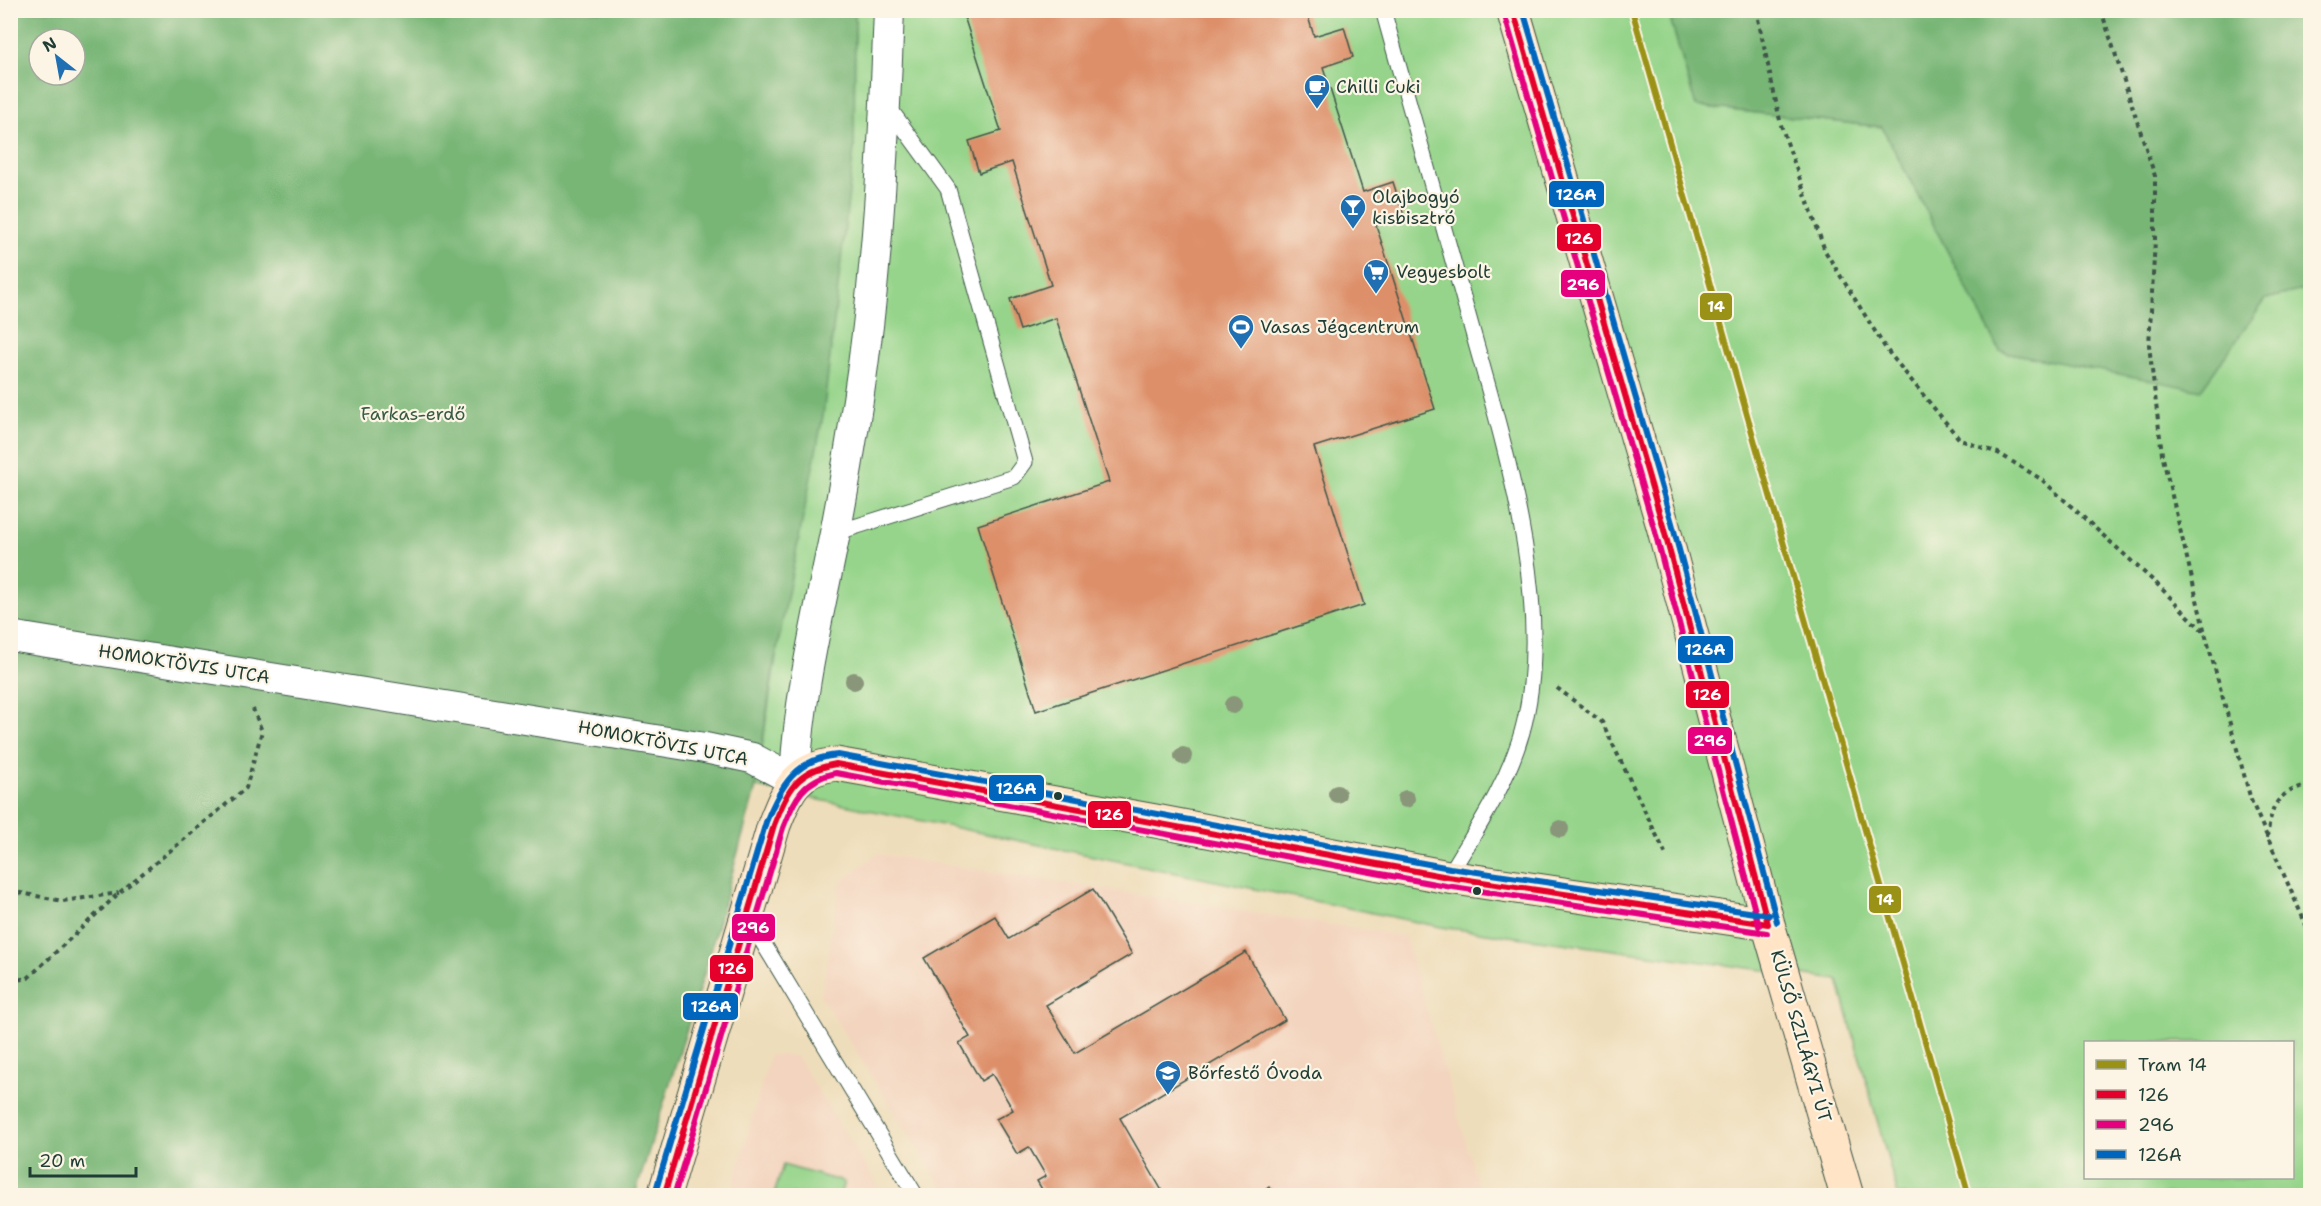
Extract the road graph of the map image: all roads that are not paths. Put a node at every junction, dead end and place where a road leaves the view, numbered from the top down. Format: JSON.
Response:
{"nodes":[{"id":1,"x":889,"y":10,"type":"edge"},
{"id":2,"x":1383,"y":10,"type":"edge"},
{"id":3,"x":1513,"y":10,"type":"edge"},
{"id":4,"x":886,"y":103,"type":"junction"},
{"id":5,"x":835,"y":533,"type":"junction"},
{"id":6,"x":10,"y":636,"type":"edge"},
{"id":7,"x":795,"y":781,"type":"junction"},
{"id":8,"x":1448,"y":877,"type":"junction"},
{"id":9,"x":747,"y":915,"type":"junction"},
{"id":10,"x":1768,"y":924,"type":"junction"},
{"id":11,"x":664,"y":1196,"type":"edge"},
{"id":12,"x":916,"y":1196,"type":"edge"},
{"id":13,"x":1847,"y":1196,"type":"edge"}],
"edges":[{"from":1,"to":4,"type":"street"},
{"from":2,"to":8,"type":"lane"},
{"from":3,"to":10,"type":"street","name":"KÜLSŐ SZILÁGYI ÚT"},
{"from":4,"to":5,"type":"street"},
{"from":4,"to":5,"type":"lane"},
{"from":5,"to":7,"type":"street"},
{"from":6,"to":7,"type":"street","name":"HOMOKTÖVIS UTCA"},
{"from":7,"to":8,"type":"street"},
{"from":7,"to":9,"type":"street"},
{"from":8,"to":10,"type":"street"},
{"from":9,"to":11,"type":"street"},
{"from":9,"to":12,"type":"lane"},
{"from":10,"to":13,"type":"street","name":"KÜLSŐ SZILÁGYI ÚT"}]}
